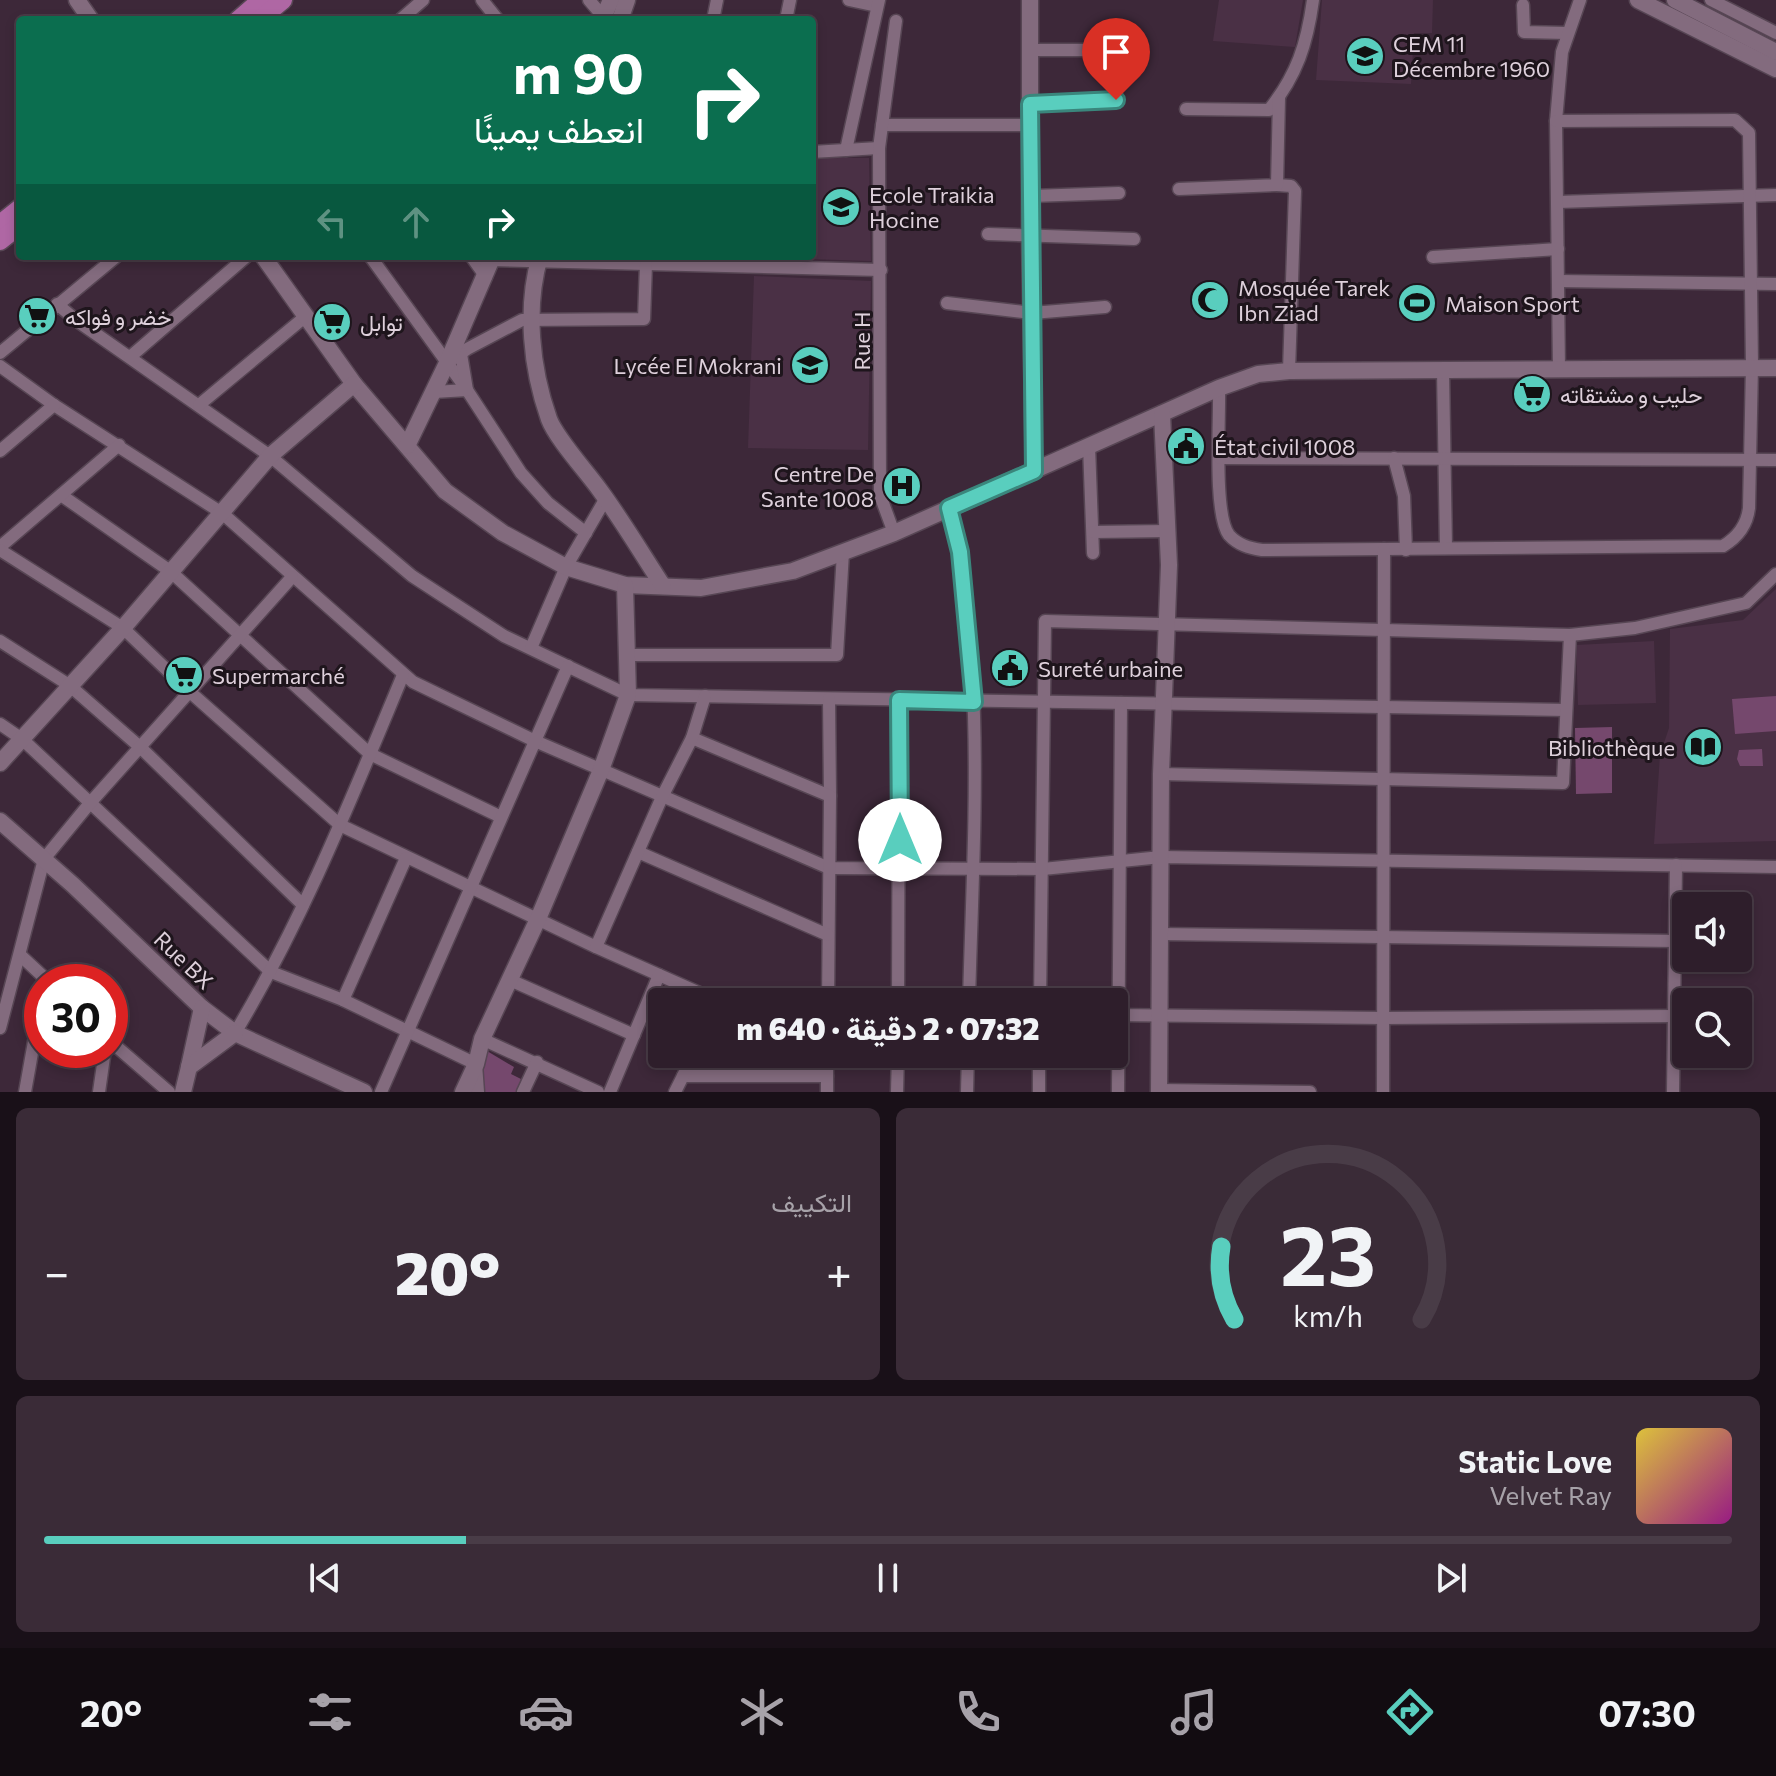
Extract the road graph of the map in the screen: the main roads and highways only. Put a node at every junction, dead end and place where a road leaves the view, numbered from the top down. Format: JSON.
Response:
{"nodes":[{"id":1,"x":261,"y":0,"type":"edge"},
{"id":2,"x":283,"y":0,"type":"edge"},
{"id":3,"x":243,"y":16,"type":"edge"},
{"id":4,"x":264,"y":16,"type":"edge"},
{"id":5,"x":16,"y":211,"type":"edge"},
{"id":6,"x":0,"y":224,"type":"edge"},
{"id":7,"x":16,"y":228,"type":"edge"},
{"id":8,"x":0,"y":241,"type":"edge"}],
"edges":[{"from":1,"to":3,"type":"main road"},
{"from":2,"to":4,"type":"main road"},
{"from":5,"to":6,"type":"main road"},
{"from":7,"to":8,"type":"main road"}]}
